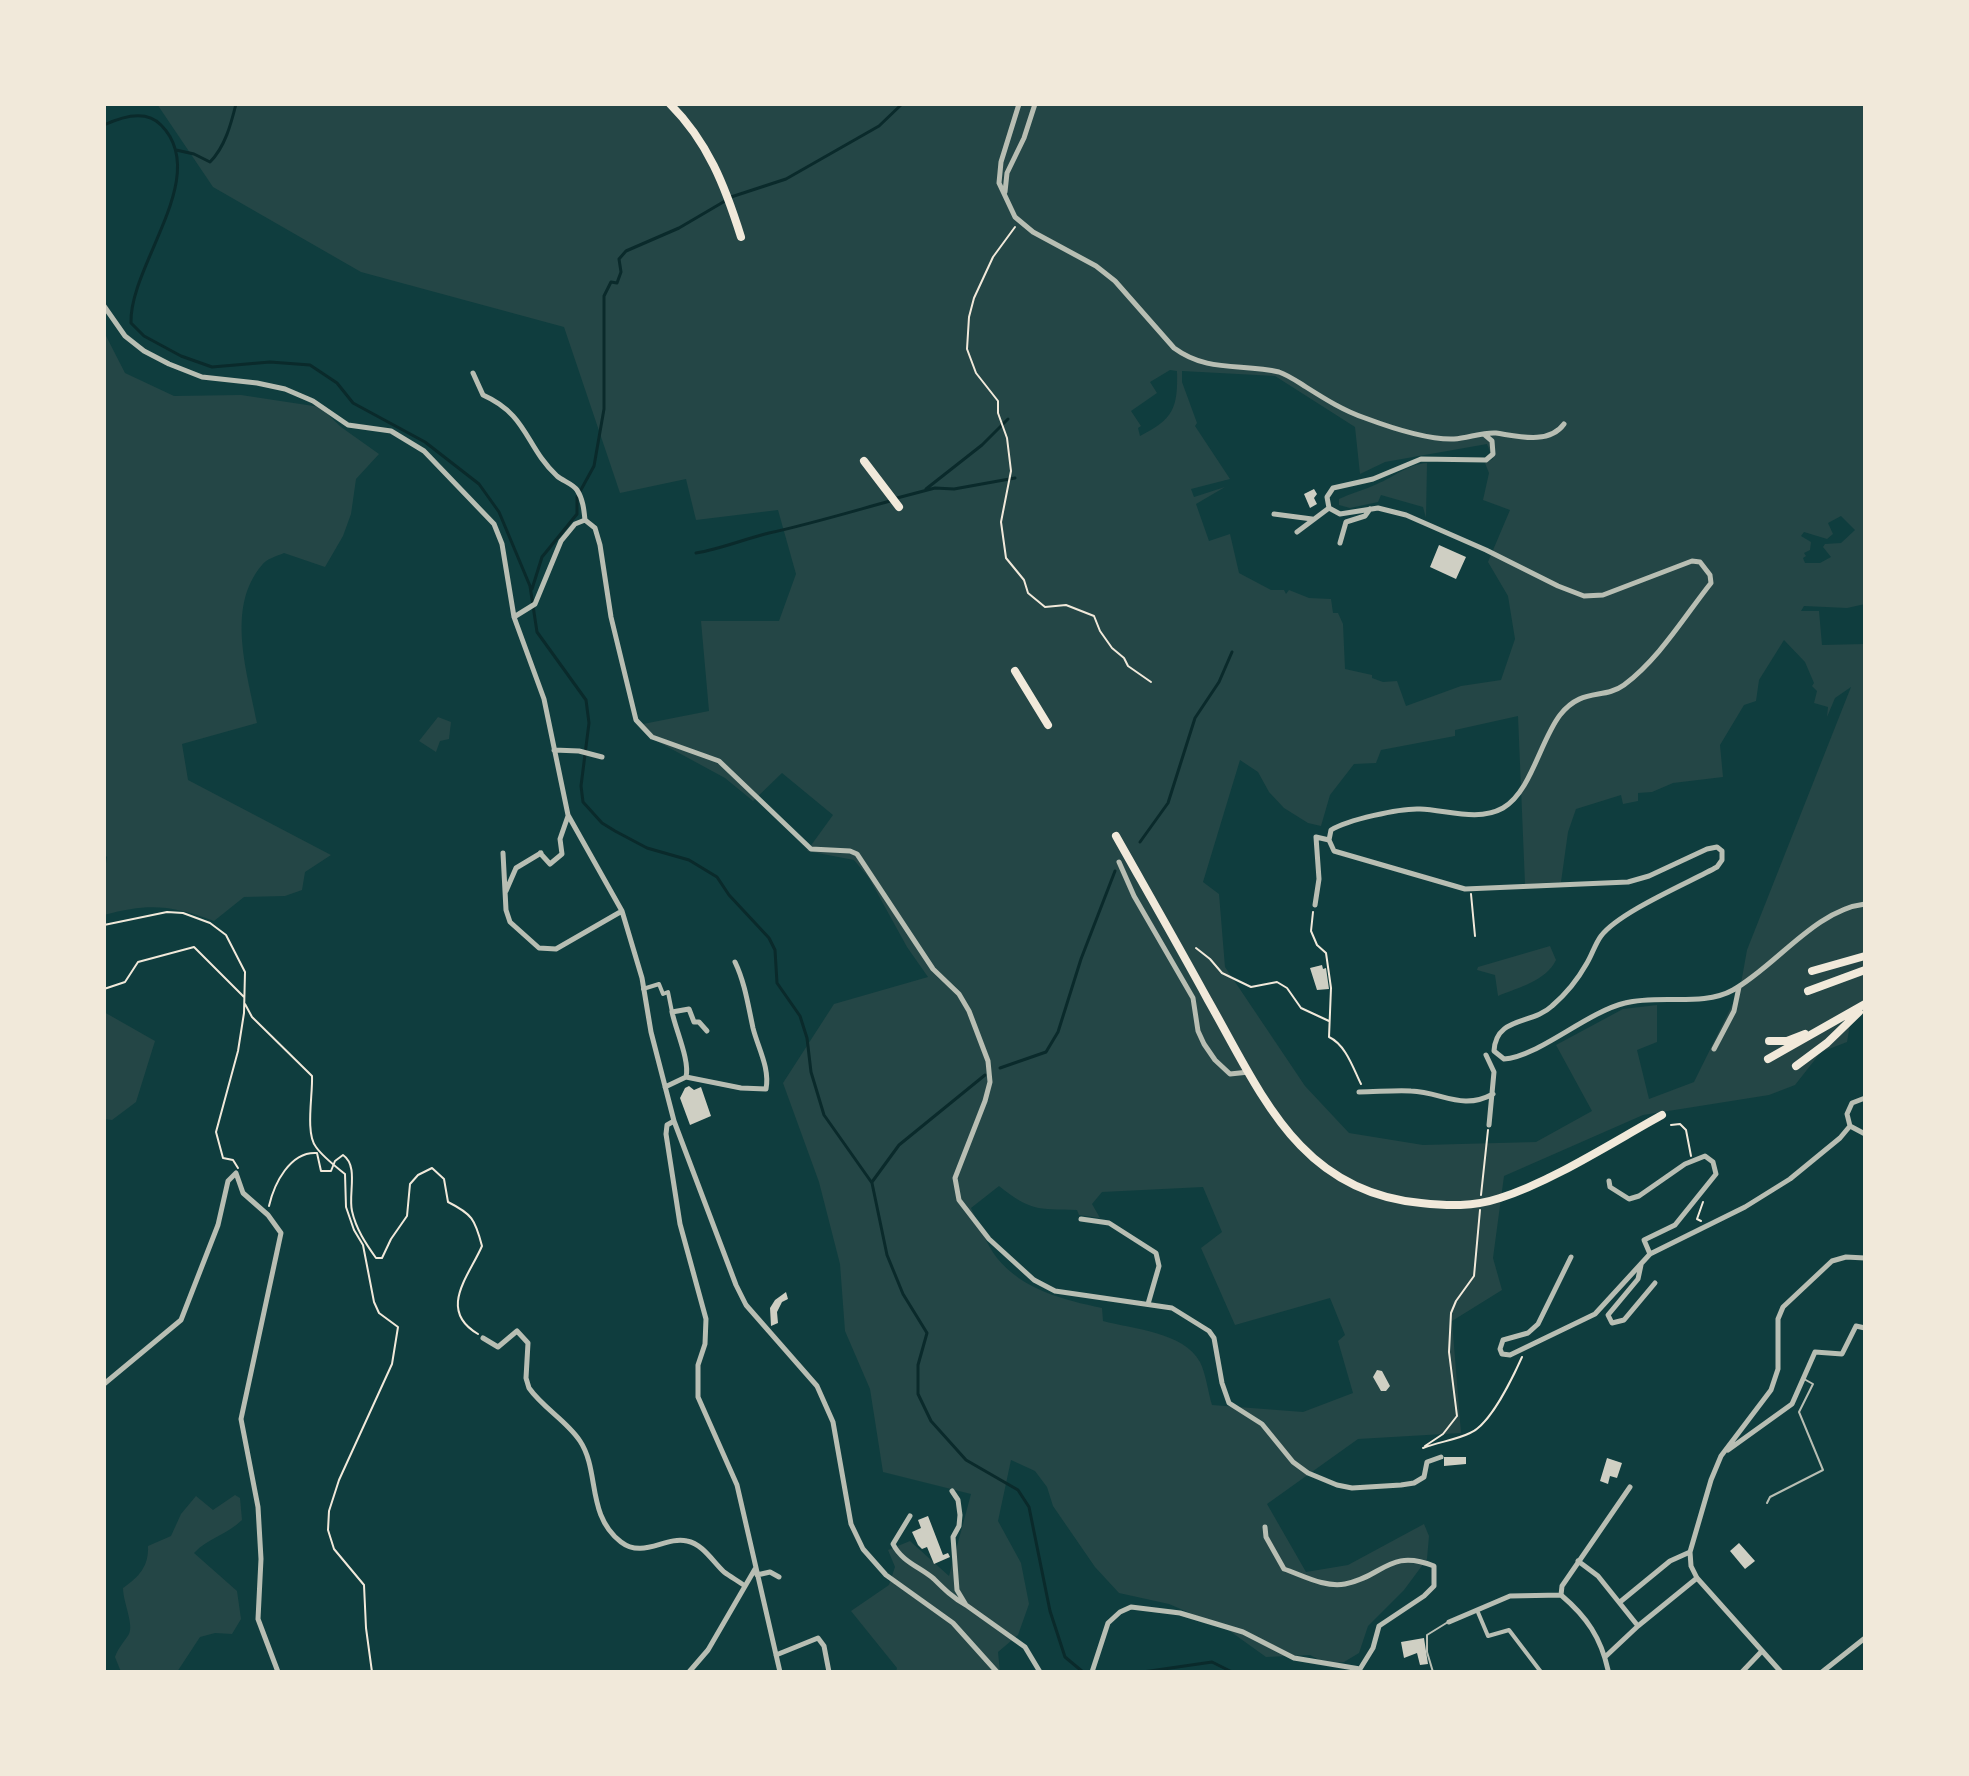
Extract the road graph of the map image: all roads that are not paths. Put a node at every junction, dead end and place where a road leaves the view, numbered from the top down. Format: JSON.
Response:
{"nodes":[{"id":1,"x":670,"y":104,"type":"edge"},
{"id":2,"x":1019,"y":104,"type":"edge"},
{"id":3,"x":1035,"y":104,"type":"edge"},
{"id":4,"x":1005,"y":193,"type":"junction"},
{"id":5,"x":741,"y":237,"type":"dead end"},
{"id":6,"x":104,"y":306,"type":"edge"},
{"id":7,"x":473,"y":373,"type":"dead end"},
{"id":8,"x":1564,"y":424,"type":"dead end"},
{"id":9,"x":1485,"y":435,"type":"junction"},
{"id":10,"x":864,"y":461,"type":"dead end"},
{"id":11,"x":899,"y":507,"type":"dead end"},
{"id":12,"x":1329,"y":508,"type":"junction"},
{"id":13,"x":1371,"y":508,"type":"junction"},
{"id":14,"x":1274,"y":514,"type":"dead end"},
{"id":15,"x":585,"y":520,"type":"junction"},
{"id":16,"x":1313,"y":520,"type":"junction"},
{"id":17,"x":1297,"y":532,"type":"dead end"},
{"id":18,"x":1340,"y":543,"type":"dead end"},
{"id":19,"x":514,"y":617,"type":"junction"},
{"id":20,"x":1015,"y":671,"type":"dead end"},
{"id":21,"x":1048,"y":725,"type":"dead end"},
{"id":22,"x":554,"y":750,"type":"junction"},
{"id":23,"x":602,"y":757,"type":"dead end"},
{"id":24,"x":568,"y":815,"type":"junction"},
{"id":25,"x":1116,"y":836,"type":"dead end"},
{"id":26,"x":1329,"y":840,"type":"junction"},
{"id":27,"x":503,"y":853,"type":"dead end"},
{"id":28,"x":1119,"y":862,"type":"dead end"},
{"id":29,"x":504,"y":896,"type":"junction"},
{"id":30,"x":1865,"y":904,"type":"edge"},
{"id":31,"x":1315,"y":905,"type":"road end"},
{"id":32,"x":622,"y":911,"type":"junction"},
{"id":33,"x":1865,"y":956,"type":"edge"},
{"id":34,"x":735,"y":962,"type":"dead end"},
{"id":35,"x":1865,"y":970,"type":"edge"},
{"id":36,"x":1812,"y":971,"type":"dead end"},
{"id":37,"x":1739,"y":986,"type":"junction"},
{"id":38,"x":643,"y":989,"type":"junction"},
{"id":39,"x":1808,"y":991,"type":"dead end"},
{"id":40,"x":1865,"y":1005,"type":"edge"},
{"id":41,"x":672,"y":1012,"type":"junction"},
{"id":42,"x":1839,"y":1020,"type":"junction"},
{"id":43,"x":707,"y":1031,"type":"dead end"},
{"id":44,"x":1769,"y":1041,"type":"dead end"},
{"id":45,"x":1714,"y":1049,"type":"dead end"},
{"id":46,"x":1486,"y":1055,"type":"dead end"},
{"id":47,"x":1498,"y":1055,"type":"junction"},
{"id":48,"x":1768,"y":1059,"type":"dead end"},
{"id":49,"x":1490,"y":1062,"type":"junction"},
{"id":50,"x":1796,"y":1066,"type":"dead end"},
{"id":51,"x":1249,"y":1072,"type":"junction"},
{"id":52,"x":686,"y":1077,"type":"junction"},
{"id":53,"x":665,"y":1087,"type":"junction"},
{"id":54,"x":1362,"y":1092,"type":"road end"},
{"id":55,"x":1493,"y":1094,"type":"junction"},
{"id":56,"x":1865,"y":1098,"type":"edge"},
{"id":57,"x":1662,"y":1115,"type":"dead end"},
{"id":58,"x":674,"y":1121,"type":"junction"},
{"id":59,"x":1489,"y":1125,"type":"road end"},
{"id":60,"x":1850,"y":1126,"type":"junction"},
{"id":61,"x":1865,"y":1134,"type":"edge"},
{"id":62,"x":1609,"y":1181,"type":"dead end"},
{"id":63,"x":1081,"y":1219,"type":"dead end"},
{"id":64,"x":1650,"y":1254,"type":"junction"},
{"id":65,"x":1571,"y":1257,"type":"dead end"},
{"id":66,"x":1865,"y":1258,"type":"edge"},
{"id":67,"x":1641,"y":1264,"type":"junction"},
{"id":68,"x":1655,"y":1283,"type":"dead end"},
{"id":69,"x":1148,"y":1304,"type":"junction"},
{"id":70,"x":1865,"y":1328,"type":"edge"},
{"id":71,"x":483,"y":1338,"type":"road end"},
{"id":72,"x":1803,"y":1379,"type":"junction"},
{"id":73,"x":104,"y":1384,"type":"edge"},
{"id":74,"x":1721,"y":1456,"type":"junction"},
{"id":75,"x":1441,"y":1457,"type":"dead end"},
{"id":76,"x":1630,"y":1487,"type":"dead end"},
{"id":77,"x":952,"y":1491,"type":"dead end"},
{"id":78,"x":1767,"y":1503,"type":"dead end"},
{"id":79,"x":910,"y":1516,"type":"dead end"},
{"id":80,"x":1265,"y":1527,"type":"dead end"},
{"id":81,"x":1690,"y":1552,"type":"junction"},
{"id":82,"x":1578,"y":1561,"type":"junction"},
{"id":83,"x":757,"y":1571,"type":"junction"},
{"id":84,"x":779,"y":1577,"type":"dead end"},
{"id":85,"x":1697,"y":1578,"type":"junction"},
{"id":86,"x":745,"y":1586,"type":"junction"},
{"id":87,"x":1561,"y":1595,"type":"junction"},
{"id":88,"x":1620,"y":1602,"type":"junction"},
{"id":89,"x":966,"y":1605,"type":"junction"},
{"id":90,"x":1477,"y":1610,"type":"junction"},
{"id":91,"x":1449,"y":1622,"type":"joint"},
{"id":92,"x":1638,"y":1626,"type":"junction"},
{"id":93,"x":1865,"y":1638,"type":"edge"},
{"id":94,"x":1761,"y":1652,"type":"junction"},
{"id":95,"x":776,"y":1655,"type":"junction"},
{"id":96,"x":1605,"y":1657,"type":"junction"},
{"id":97,"x":1361,"y":1671,"type":"edge"},
{"id":98,"x":1608,"y":1671,"type":"edge"},
{"id":99,"x":278,"y":1672,"type":"edge"},
{"id":100,"x":689,"y":1672,"type":"edge"},
{"id":101,"x":780,"y":1672,"type":"edge"},
{"id":102,"x":829,"y":1672,"type":"edge"},
{"id":103,"x":997,"y":1672,"type":"edge"},
{"id":104,"x":1040,"y":1672,"type":"edge"},
{"id":105,"x":1092,"y":1672,"type":"edge"},
{"id":106,"x":1433,"y":1672,"type":"edge"},
{"id":107,"x":1541,"y":1672,"type":"edge"},
{"id":108,"x":1742,"y":1672,"type":"edge"},
{"id":109,"x":1781,"y":1672,"type":"edge"},
{"id":110,"x":1822,"y":1672,"type":"edge"}],
"edges":[{"from":1,"to":5,"type":"highway"},
{"from":2,"to":4,"type":"street"},
{"from":3,"to":4,"type":"street"},
{"from":4,"to":9,"type":"street"},
{"from":6,"to":19,"type":"street"},
{"from":7,"to":15,"type":"street"},
{"from":8,"to":9,"type":"street"},
{"from":9,"to":12,"type":"street"},
{"from":10,"to":11,"type":"highway"},
{"from":12,"to":13,"type":"street"},
{"from":12,"to":16,"type":"street"},
{"from":13,"to":18,"type":"street"},
{"from":13,"to":26,"type":"street"},
{"from":14,"to":16,"type":"street"},
{"from":15,"to":19,"type":"street"},
{"from":15,"to":69,"type":"street"},
{"from":16,"to":17,"type":"street"},
{"from":19,"to":22,"type":"street"},
{"from":20,"to":21,"type":"highway"},
{"from":22,"to":23,"type":"street"},
{"from":22,"to":24,"type":"street"},
{"from":24,"to":29,"type":"street"},
{"from":24,"to":32,"type":"street"},
{"from":25,"to":51,"type":"highway"},
{"from":26,"to":31,"type":"street"},
{"from":26,"to":47,"type":"street"},
{"from":27,"to":29,"type":"street"},
{"from":28,"to":51,"type":"street"},
{"from":29,"to":32,"type":"street"},
{"from":30,"to":37,"type":"street"},
{"from":32,"to":38,"type":"street"},
{"from":33,"to":36,"type":"highway"},
{"from":34,"to":52,"type":"street"},
{"from":35,"to":39,"type":"highway"},
{"from":37,"to":45,"type":"street"},
{"from":37,"to":47,"type":"street"},
{"from":38,"to":41,"type":"street"},
{"from":38,"to":53,"type":"street"},
{"from":40,"to":42,"type":"highway"},
{"from":40,"to":50,"type":"highway"},
{"from":41,"to":43,"type":"street"},
{"from":41,"to":52,"type":"street"},
{"from":42,"to":44,"type":"highway"},
{"from":42,"to":48,"type":"highway"},
{"from":46,"to":49,"type":"street"},
{"from":47,"to":49,"type":"street"},
{"from":49,"to":55,"type":"street"},
{"from":51,"to":57,"type":"highway"},
{"from":52,"to":53,"type":"street"},
{"from":53,"to":58,"type":"street"},
{"from":54,"to":55,"type":"street"},
{"from":55,"to":59,"type":"street"},
{"from":56,"to":60,"type":"street"},
{"from":58,"to":83,"type":"street"},
{"from":58,"to":103,"type":"street"},
{"from":60,"to":61,"type":"street"},
{"from":60,"to":64,"type":"street"},
{"from":62,"to":64,"type":"street"},
{"from":63,"to":69,"type":"street"},
{"from":64,"to":67,"type":"street"},
{"from":65,"to":67,"type":"street"},
{"from":66,"to":74,"type":"street"},
{"from":67,"to":68,"type":"street"},
{"from":69,"to":75,"type":"street"},
{"from":70,"to":72,"type":"street"},
{"from":71,"to":86,"type":"street"},
{"from":72,"to":74,"type":"street"},
{"from":72,"to":78,"type":"lane"},
{"from":73,"to":99,"type":"street"},
{"from":74,"to":81,"type":"street"},
{"from":76,"to":82,"type":"street"},
{"from":77,"to":89,"type":"street"},
{"from":79,"to":89,"type":"street"},
{"from":80,"to":97,"type":"street"},
{"from":81,"to":85,"type":"street"},
{"from":81,"to":88,"type":"street"},
{"from":82,"to":87,"type":"street"},
{"from":82,"to":88,"type":"street"},
{"from":83,"to":84,"type":"street"},
{"from":83,"to":86,"type":"street"},
{"from":83,"to":95,"type":"street"},
{"from":85,"to":92,"type":"street"},
{"from":85,"to":94,"type":"street"},
{"from":86,"to":100,"type":"street"},
{"from":87,"to":90,"type":"street"},
{"from":87,"to":96,"type":"street"},
{"from":88,"to":92,"type":"street"},
{"from":89,"to":104,"type":"street"},
{"from":90,"to":91,"type":"street"},
{"from":90,"to":107,"type":"street"},
{"from":91,"to":106,"type":"lane"},
{"from":92,"to":96,"type":"street"},
{"from":93,"to":110,"type":"street"},
{"from":94,"to":108,"type":"street"},
{"from":94,"to":109,"type":"street"},
{"from":95,"to":101,"type":"street"},
{"from":95,"to":102,"type":"street"},
{"from":96,"to":98,"type":"street"},
{"from":97,"to":105,"type":"street"}]}
